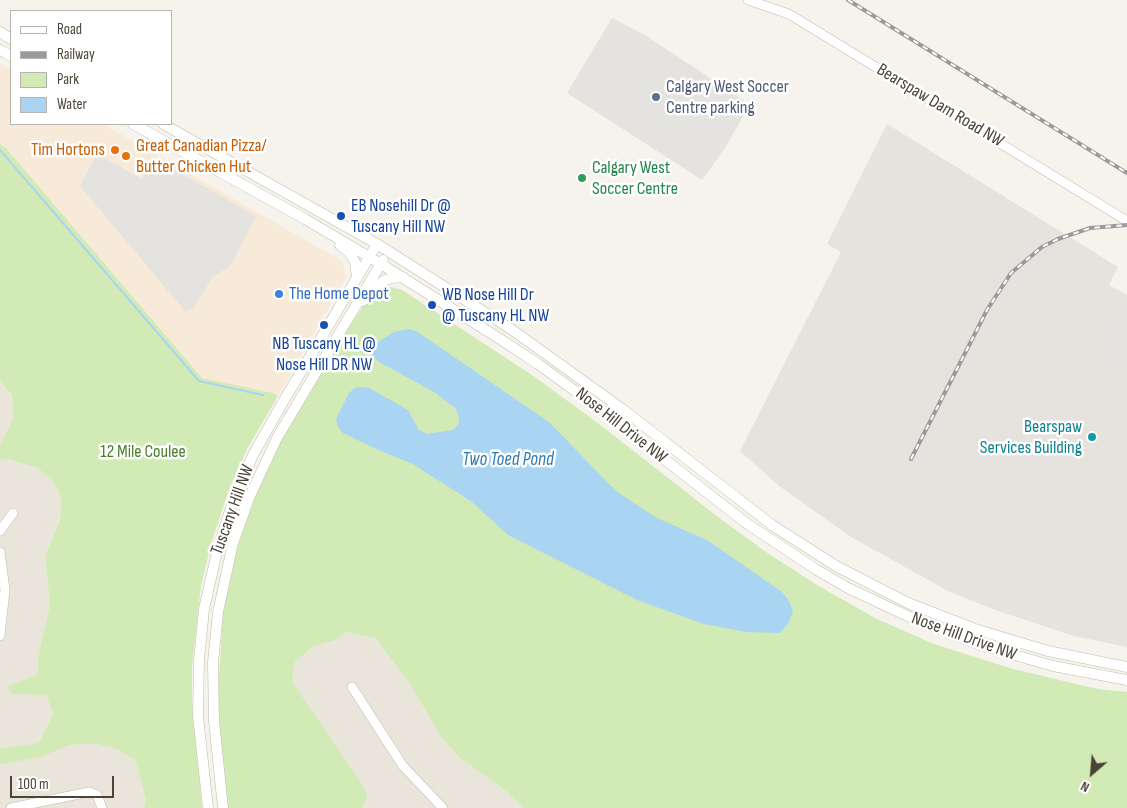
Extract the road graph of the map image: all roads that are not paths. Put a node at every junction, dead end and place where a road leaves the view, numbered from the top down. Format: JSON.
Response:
{"nodes":[{"id":1,"x":748,"y":0,"type":"edge"},
{"id":2,"x":135,"y":125,"type":"edge"},
{"id":3,"x":165,"y":125,"type":"edge"},
{"id":4,"x":304,"y":219,"type":"junction"},
{"id":5,"x":1127,"y":221,"type":"edge"},
{"id":6,"x":377,"y":244,"type":"junction"},
{"id":7,"x":388,"y":251,"type":"junction"},
{"id":8,"x":369,"y":257,"type":"junction"},
{"id":9,"x":381,"y":264,"type":"junction"},
{"id":10,"x":357,"y":277,"type":"junction"},
{"id":11,"x":403,"y":277,"type":"junction"},
{"id":12,"x":350,"y":316,"type":"junction"},
{"id":13,"x":13,"y":513,"type":"dead end"},
{"id":14,"x":0,"y":531,"type":"edge"},
{"id":15,"x":0,"y":552,"type":"edge"},
{"id":16,"x":0,"y":636,"type":"edge"},
{"id":17,"x":1127,"y":667,"type":"edge"},
{"id":18,"x":1127,"y":680,"type":"edge"},
{"id":19,"x":352,"y":687,"type":"dead end"},
{"id":20,"x":11,"y":808,"type":"edge"},
{"id":21,"x":102,"y":808,"type":"edge"},
{"id":22,"x":208,"y":808,"type":"edge"},
{"id":23,"x":223,"y":808,"type":"edge"},
{"id":24,"x":443,"y":808,"type":"edge"}],
"edges":[{"from":1,"to":5,"type":"street","name":"Bearspaw Dam Road NW"},
{"from":2,"to":4,"type":"street","name":"Nose Hill Drive NW"},
{"from":3,"to":6,"type":"street","name":"Nose Hill Drive NW"},
{"from":4,"to":8,"type":"street","name":"Nose Hill Drive NW"},
{"from":4,"to":10,"type":"street"},
{"from":6,"to":7,"type":"street","name":"Nose Hill Drive NW"},
{"from":6,"to":8,"type":"street","name":"Tuscany Hill NW"},
{"from":7,"to":9,"type":"street","name":"Tuscany Hill NW"},
{"from":7,"to":17,"type":"street","name":"Nose Hill Drive NW"},
{"from":8,"to":9,"type":"street","name":"Nose Hill Drive NW"},
{"from":8,"to":10,"type":"street","name":"Tuscany Hill NW"},
{"from":9,"to":11,"type":"street","name":"Nose Hill Drive NW"},
{"from":9,"to":12,"type":"street","name":"Tuscany Hill NW"},
{"from":10,"to":22,"type":"street","name":"Tuscany Hill NW"},
{"from":11,"to":12,"type":"street"},
{"from":11,"to":18,"type":"street","name":"Nose Hill Drive NW"},
{"from":12,"to":23,"type":"street","name":"Tuscany Hill NW"},
{"from":13,"to":14,"type":"street"},
{"from":15,"to":16,"type":"street"},
{"from":19,"to":24,"type":"street"},
{"from":20,"to":21,"type":"street"}]}
